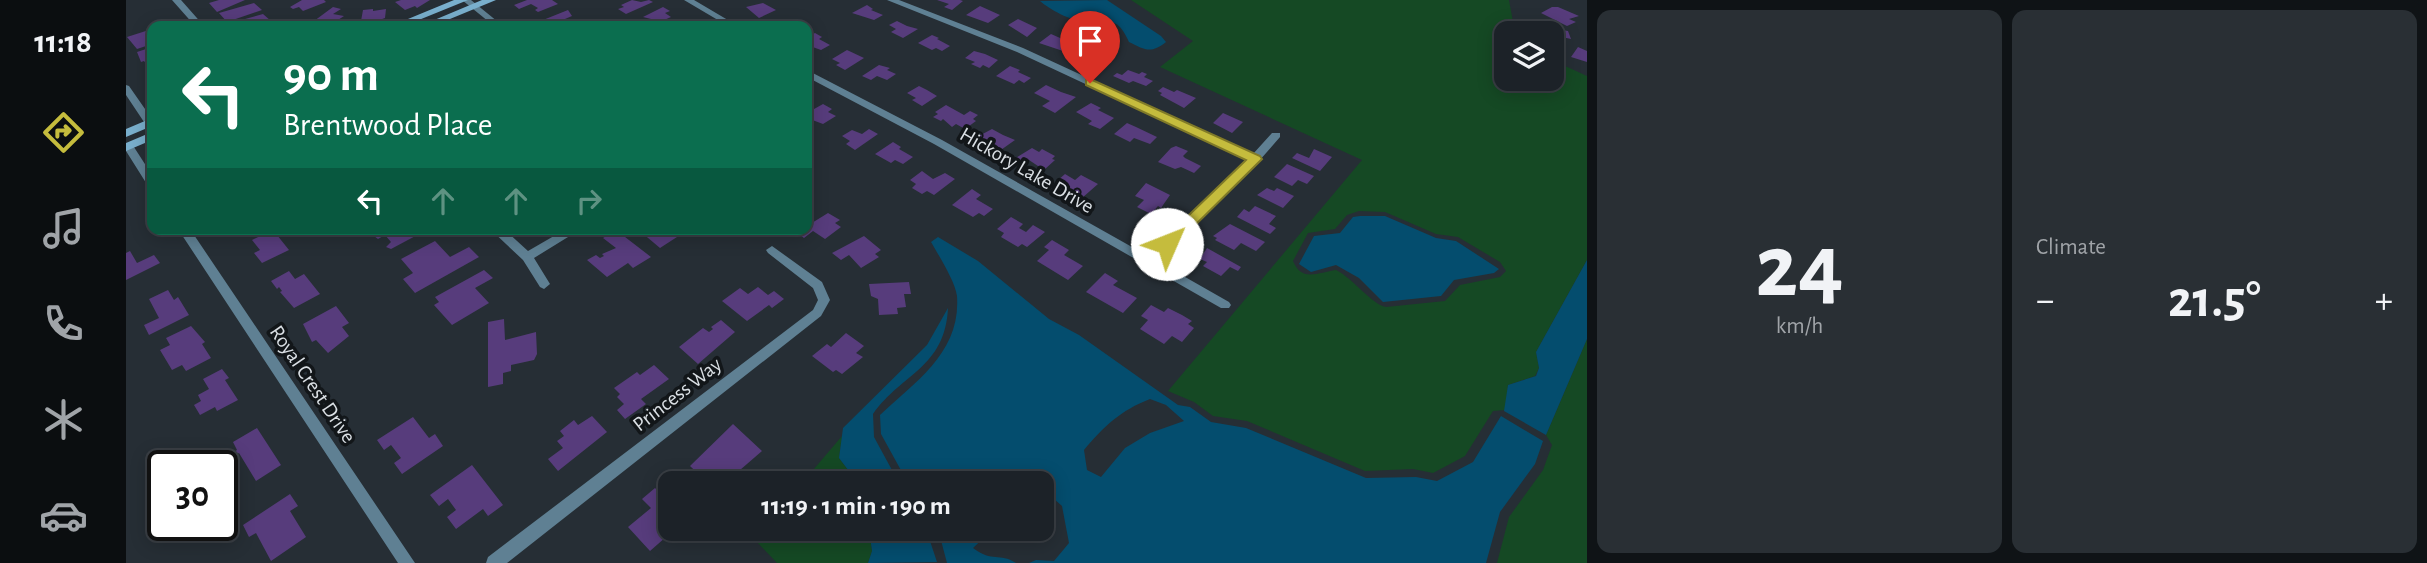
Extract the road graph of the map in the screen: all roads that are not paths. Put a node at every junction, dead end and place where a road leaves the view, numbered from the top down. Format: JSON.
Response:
{"nodes":[{"id":1,"x":176,"y":0,"type":"edge"},
{"id":2,"x":491,"y":0,"type":"edge"},
{"id":3,"x":688,"y":0,"type":"edge"},
{"id":4,"x":891,"y":0,"type":"edge"},
{"id":5,"x":467,"y":2,"type":"edge"},
{"id":6,"x":195,"y":21,"type":"edge"},
{"id":7,"x":411,"y":21,"type":"edge"},
{"id":8,"x":434,"y":21,"type":"edge"},
{"id":9,"x":492,"y":21,"type":"edge"},
{"id":10,"x":725,"y":21,"type":"edge"},
{"id":11,"x":812,"y":76,"type":"edge"},
{"id":12,"x":126,"y":88,"type":"edge"},
{"id":13,"x":147,"y":121,"type":"edge"},
{"id":14,"x":147,"y":128,"type":"edge"},
{"id":15,"x":147,"y":130,"type":"edge"},
{"id":16,"x":126,"y":133,"type":"edge"},
{"id":17,"x":1276,"y":135,"type":"dead end"},
{"id":18,"x":127,"y":146,"type":"edge"},
{"id":19,"x":1255,"y":159,"type":"junction"},
{"id":20,"x":147,"y":176,"type":"edge"},
{"id":21,"x":188,"y":235,"type":"edge"},
{"id":22,"x":503,"y":235,"type":"edge"},
{"id":23,"x":565,"y":235,"type":"edge"},
{"id":24,"x":772,"y":250,"type":"dead end"},
{"id":25,"x":527,"y":257,"type":"junction"},
{"id":26,"x":1149,"y":262,"type":"junction"},
{"id":27,"x":544,"y":284,"type":"dead end"},
{"id":28,"x":1225,"y":305,"type":"dead end"},
{"id":29,"x":407,"y":563,"type":"edge"},
{"id":30,"x":494,"y":563,"type":"edge"}],
"edges":[{"from":1,"to":6,"type":"street"},
{"from":2,"to":5,"type":"main road"},
{"from":3,"to":10,"type":"street"},
{"from":4,"to":19,"type":"street"},
{"from":5,"to":7,"type":"main road"},
{"from":5,"to":8,"type":"main road"},
{"from":5,"to":9,"type":"street"},
{"from":11,"to":26,"type":"street","name":"Hickory Lake Drive"},
{"from":12,"to":13,"type":"street"},
{"from":14,"to":16,"type":"main road"},
{"from":15,"to":18,"type":"main road"},
{"from":17,"to":19,"type":"street"},
{"from":18,"to":20,"type":"street"},
{"from":19,"to":26,"type":"street"},
{"from":21,"to":29,"type":"street","name":"Royal Crest Drive"},
{"from":22,"to":25,"type":"street"},
{"from":23,"to":25,"type":"street"},
{"from":24,"to":30,"type":"street","name":"Princess Way"},
{"from":25,"to":27,"type":"street"},
{"from":26,"to":28,"type":"street","name":"Hickory Lake Drive"}]}
